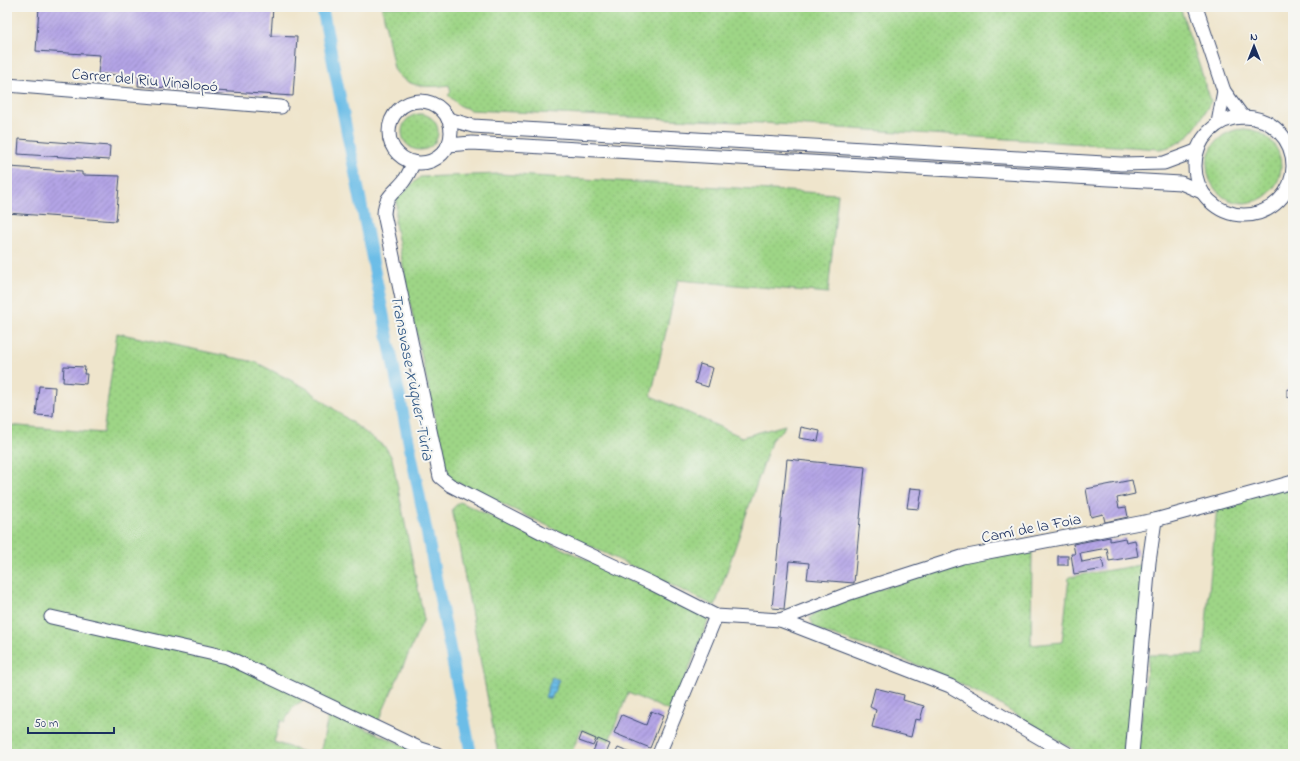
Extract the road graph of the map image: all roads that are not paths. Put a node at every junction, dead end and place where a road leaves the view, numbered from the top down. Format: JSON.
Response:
{"nodes":[{"id":1,"x":1196,"y":7,"type":"edge"},
{"id":2,"x":7,"y":85,"type":"edge"},
{"id":3,"x":1224,"y":91,"type":"junction"},
{"id":4,"x":281,"y":107,"type":"dead end"},
{"id":5,"x":1243,"y":117,"type":"junction"},
{"id":6,"x":448,"y":119,"type":"junction"},
{"id":7,"x":1218,"y":123,"type":"junction"},
{"id":8,"x":448,"y":145,"type":"junction"},
{"id":9,"x":1196,"y":151,"type":"junction"},
{"id":10,"x":1293,"y":157,"type":"edge"},
{"id":11,"x":414,"y":162,"type":"junction"},
{"id":12,"x":1202,"y":192,"type":"junction"},
{"id":13,"x":1293,"y":198,"type":"edge"},
{"id":14,"x":1277,"y":202,"type":"junction"},
{"id":15,"x":1293,"y":482,"type":"edge"},
{"id":16,"x":1155,"y":520,"type":"junction"},
{"id":17,"x":716,"y":616,"type":"junction"},
{"id":18,"x":51,"y":617,"type":"dead end"},
{"id":19,"x":780,"y":620,"type":"junction"},
{"id":20,"x":437,"y":754,"type":"edge"},
{"id":21,"x":660,"y":754,"type":"edge"},
{"id":22,"x":1068,"y":754,"type":"edge"},
{"id":23,"x":1132,"y":754,"type":"edge"}],
"edges":[{"from":1,"to":3,"type":"street"},
{"from":2,"to":4,"type":"street","name":"Carrer del Riu Vinalopó"},
{"from":3,"to":5,"type":"street"},
{"from":3,"to":7,"type":"street"},
{"from":5,"to":7,"type":"street"},
{"from":5,"to":10,"type":"street"},
{"from":6,"to":8,"type":"street"},
{"from":6,"to":9,"type":"street"},
{"from":6,"to":11,"type":"street"},
{"from":7,"to":9,"type":"street"},
{"from":8,"to":11,"type":"street"},
{"from":8,"to":12,"type":"street"},
{"from":9,"to":12,"type":"street"},
{"from":10,"to":14,"type":"street"},
{"from":11,"to":17,"type":"street"},
{"from":12,"to":14,"type":"street"},
{"from":13,"to":14,"type":"street"},
{"from":15,"to":16,"type":"street","name":"Camí de la Foia"},
{"from":16,"to":19,"type":"street","name":"Camí de la Foia"},
{"from":16,"to":23,"type":"street"},
{"from":17,"to":19,"type":"street"},
{"from":17,"to":21,"type":"street"},
{"from":18,"to":20,"type":"street"},
{"from":19,"to":22,"type":"street"}]}
